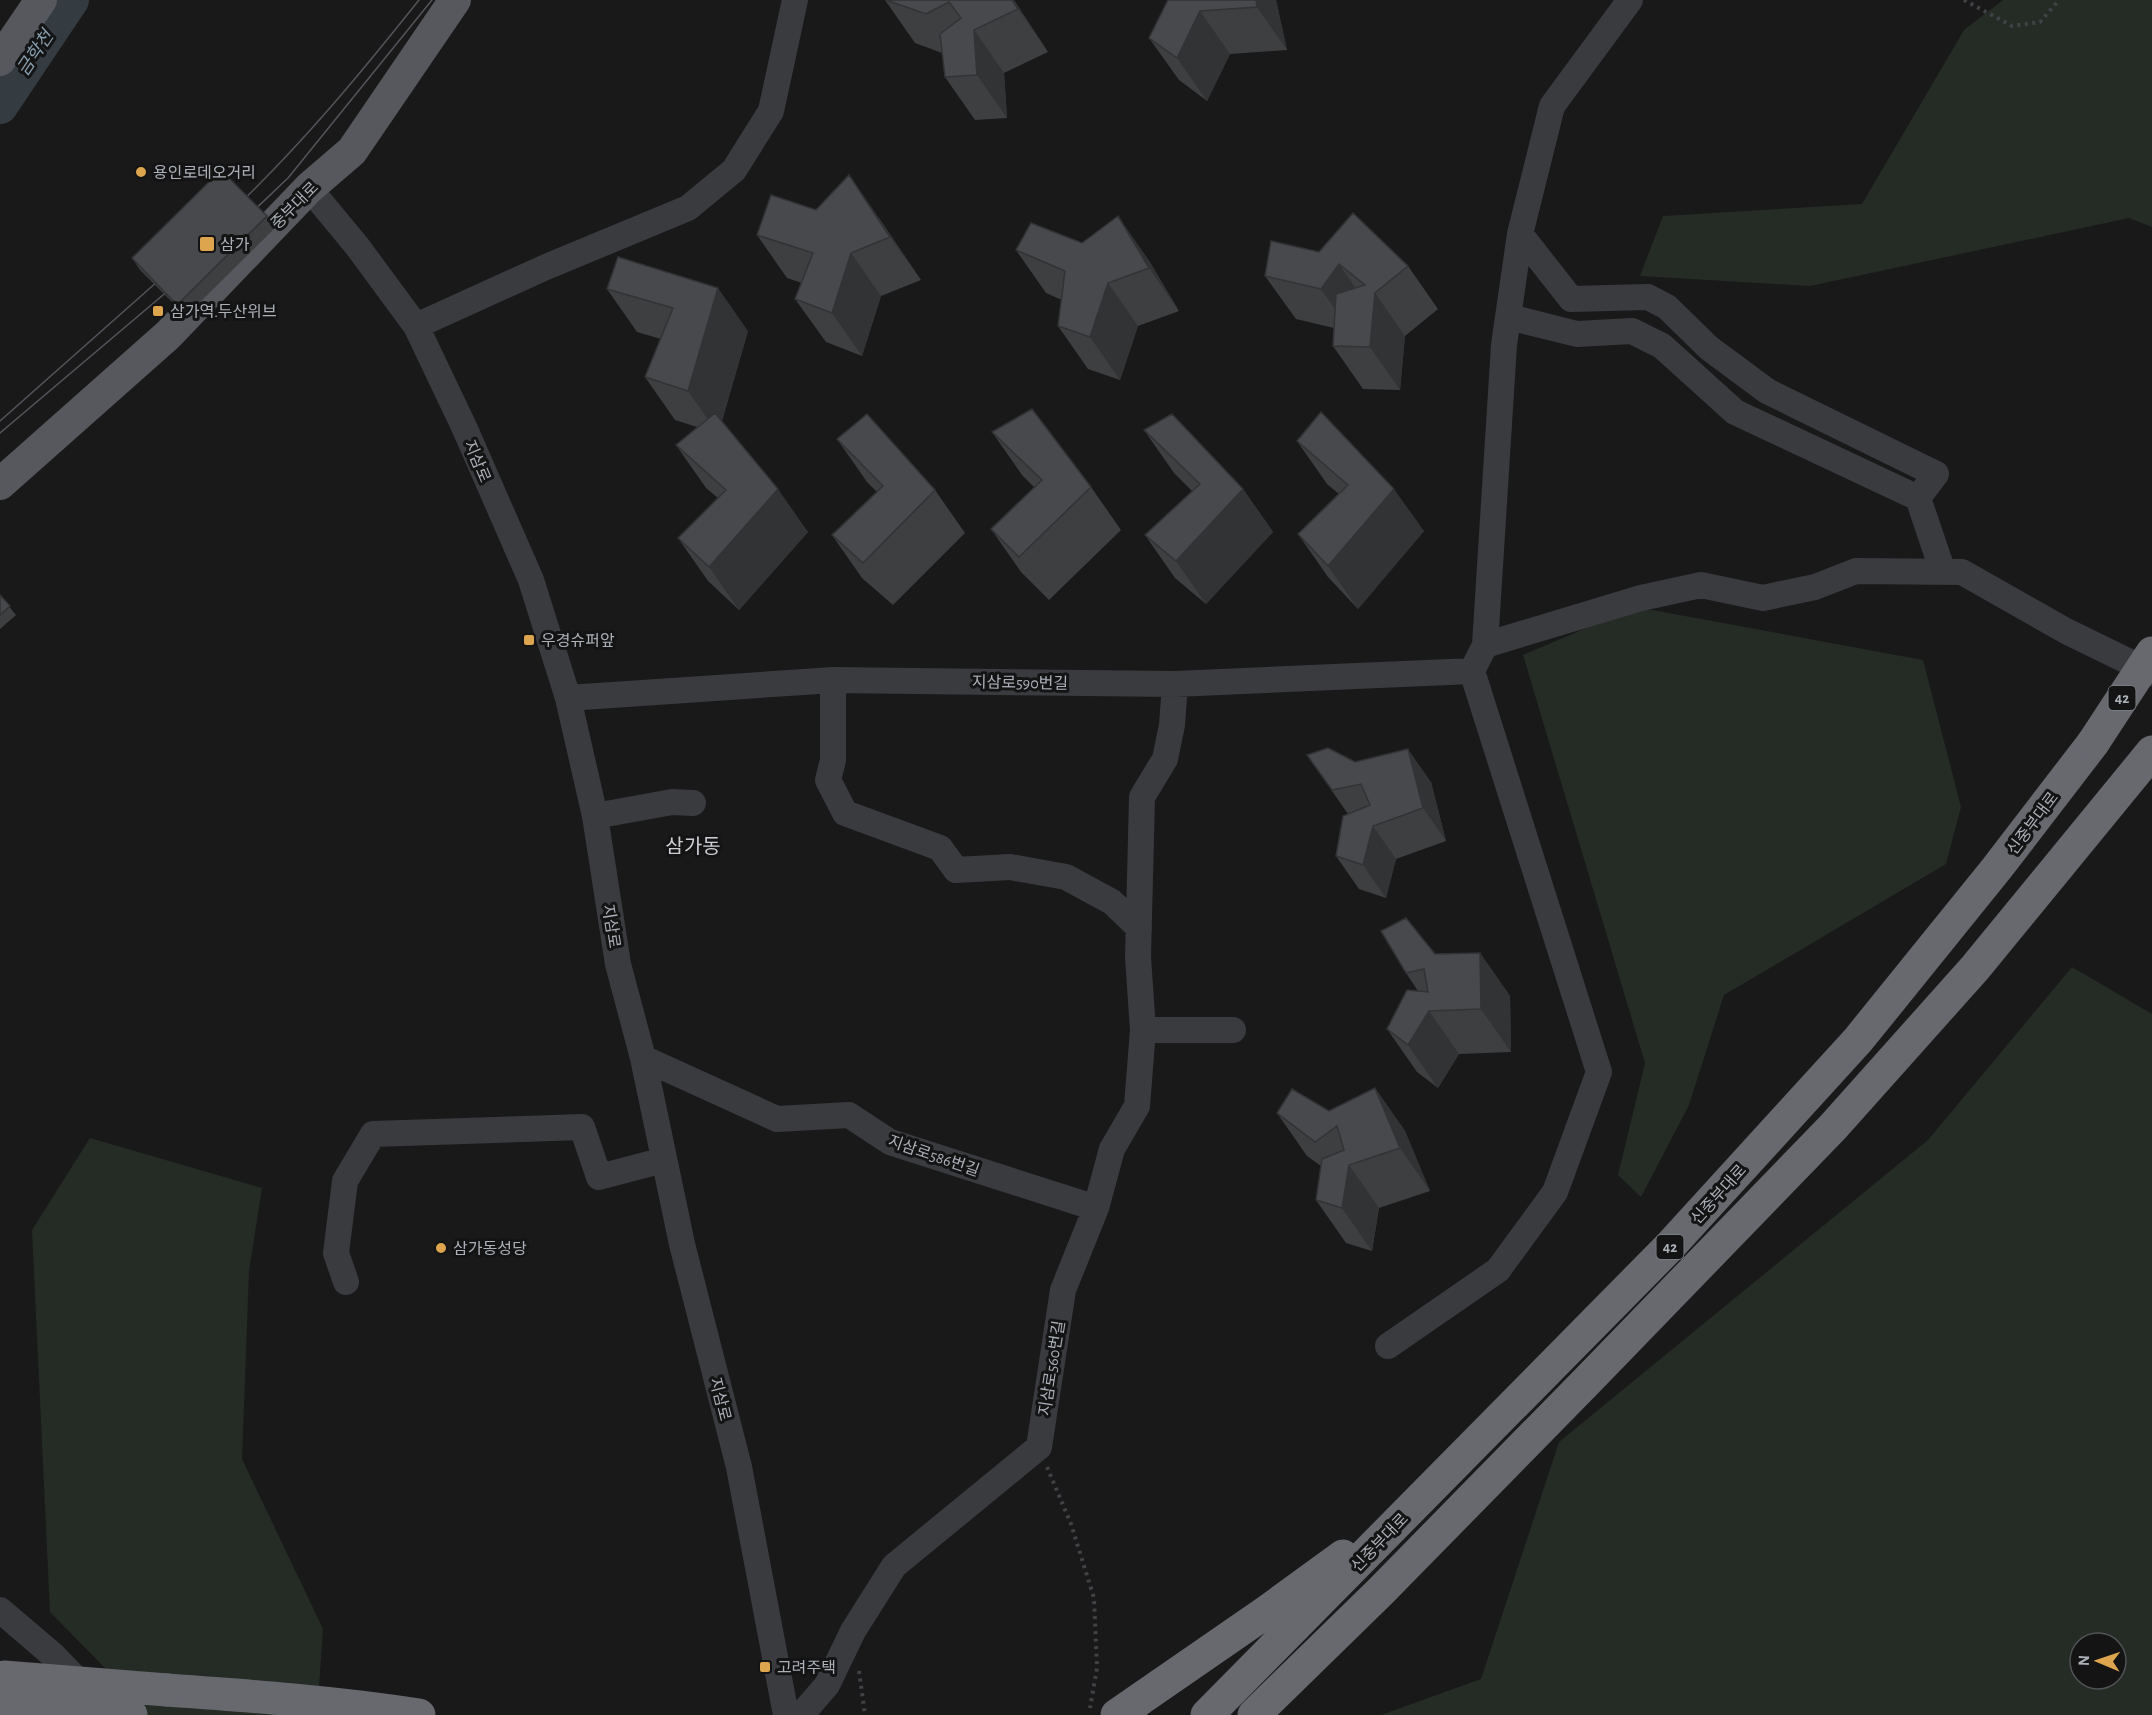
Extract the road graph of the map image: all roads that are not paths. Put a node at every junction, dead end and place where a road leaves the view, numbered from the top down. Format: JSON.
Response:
{"nodes":[{"id":1,"x":40,"y":0,"type":"edge"},
{"id":2,"x":455,"y":0,"type":"edge"},
{"id":3,"x":795,"y":0,"type":"edge"},
{"id":4,"x":1630,"y":0,"type":"edge"},
{"id":5,"x":0,"y":60,"type":"edge"},
{"id":6,"x":309,"y":188,"type":"junction"},
{"id":7,"x":1520,"y":234,"type":"junction"},
{"id":8,"x":1509,"y":317,"type":"junction"},
{"id":9,"x":416,"y":326,"type":"junction"},
{"id":10,"x":0,"y":484,"type":"edge"},
{"id":11,"x":1918,"y":498,"type":"junction"},
{"id":12,"x":1943,"y":572,"type":"junction"},
{"id":13,"x":1485,"y":645,"type":"junction"},
{"id":14,"x":2152,"y":653,"type":"edge"},
{"id":15,"x":1472,"y":671,"type":"junction"},
{"id":16,"x":2152,"y":673,"type":"edge"},
{"id":17,"x":833,"y":680,"type":"junction"},
{"id":18,"x":1175,"y":684,"type":"junction"},
{"id":19,"x":568,"y":698,"type":"junction"},
{"id":20,"x":2152,"y":752,"type":"edge"},
{"id":21,"x":693,"y":803,"type":"dead end"},
{"id":22,"x":595,"y":816,"type":"junction"},
{"id":23,"x":1139,"y":928,"type":"junction"},
{"id":24,"x":1143,"y":1030,"type":"junction"},
{"id":25,"x":1233,"y":1030,"type":"dead end"},
{"id":26,"x":643,"y":1058,"type":"junction"},
{"id":27,"x":664,"y":1160,"type":"junction"},
{"id":28,"x":1096,"y":1208,"type":"junction"},
{"id":29,"x":346,"y":1282,"type":"dead end"},
{"id":30,"x":1388,"y":1346,"type":"dead end"},
{"id":31,"x":1422,"y":1498,"type":"junction"},
{"id":32,"x":0,"y":1610,"type":"edge"},
{"id":33,"x":3,"y":1692,"type":"edge"},
{"id":34,"x":1129,"y":1707,"type":"edge"},
{"id":35,"x":86,"y":1715,"type":"edge"},
{"id":36,"x":130,"y":1715,"type":"edge"},
{"id":37,"x":419,"y":1715,"type":"edge"},
{"id":38,"x":786,"y":1715,"type":"edge"},
{"id":39,"x":801,"y":1715,"type":"edge"},
{"id":40,"x":1207,"y":1715,"type":"edge"},
{"id":41,"x":1254,"y":1715,"type":"edge"}],
"edges":[{"from":1,"to":5,"type":"main road"},
{"from":2,"to":6,"type":"main road","name":"중부대로"},
{"from":3,"to":9,"type":"street"},
{"from":4,"to":7,"type":"street"},
{"from":6,"to":9,"type":"street","name":"지삼로"},
{"from":6,"to":10,"type":"main road","name":"중부대로"},
{"from":7,"to":8,"type":"street"},
{"from":7,"to":11,"type":"street"},
{"from":8,"to":11,"type":"street"},
{"from":8,"to":13,"type":"street"},
{"from":9,"to":19,"type":"street","name":"지삼로"},
{"from":11,"to":12,"type":"street"},
{"from":12,"to":13,"type":"street"},
{"from":12,"to":16,"type":"street"},
{"from":13,"to":15,"type":"street"},
{"from":14,"to":31,"type":"highway","name":"신중부대로","number":"42","bridge":true},
{"from":15,"to":18,"type":"street","name":"지삼로590번길"},
{"from":15,"to":30,"type":"street"},
{"from":17,"to":18,"type":"street","name":"지삼로590번길"},
{"from":17,"to":19,"type":"street","name":"지삼로590번길"},
{"from":17,"to":23,"type":"street"},
{"from":18,"to":23,"type":"street","name":"지삼로560번길"},
{"from":19,"to":22,"type":"street","name":"지삼로"},
{"from":20,"to":41,"type":"highway","number":"42"},
{"from":21,"to":22,"type":"street"},
{"from":22,"to":26,"type":"street","name":"지삼로"},
{"from":23,"to":24,"type":"street","name":"지삼로560번길"},
{"from":24,"to":25,"type":"street"},
{"from":24,"to":28,"type":"street","name":"지삼로560번길"},
{"from":26,"to":27,"type":"street","name":"지삼로"},
{"from":26,"to":28,"type":"street","name":"지삼로586번길"},
{"from":27,"to":29,"type":"street"},
{"from":27,"to":38,"type":"street","name":"지삼로"},
{"from":28,"to":39,"type":"street","name":"지삼로560번길"},
{"from":31,"to":34,"type":"highway"},
{"from":31,"to":40,"type":"highway","name":"신중부대로","number":"42"},
{"from":32,"to":35,"type":"street"},
{"from":33,"to":36,"type":"highway","bridge":true},
{"from":33,"to":37,"type":"highway","bridge":true}]}
